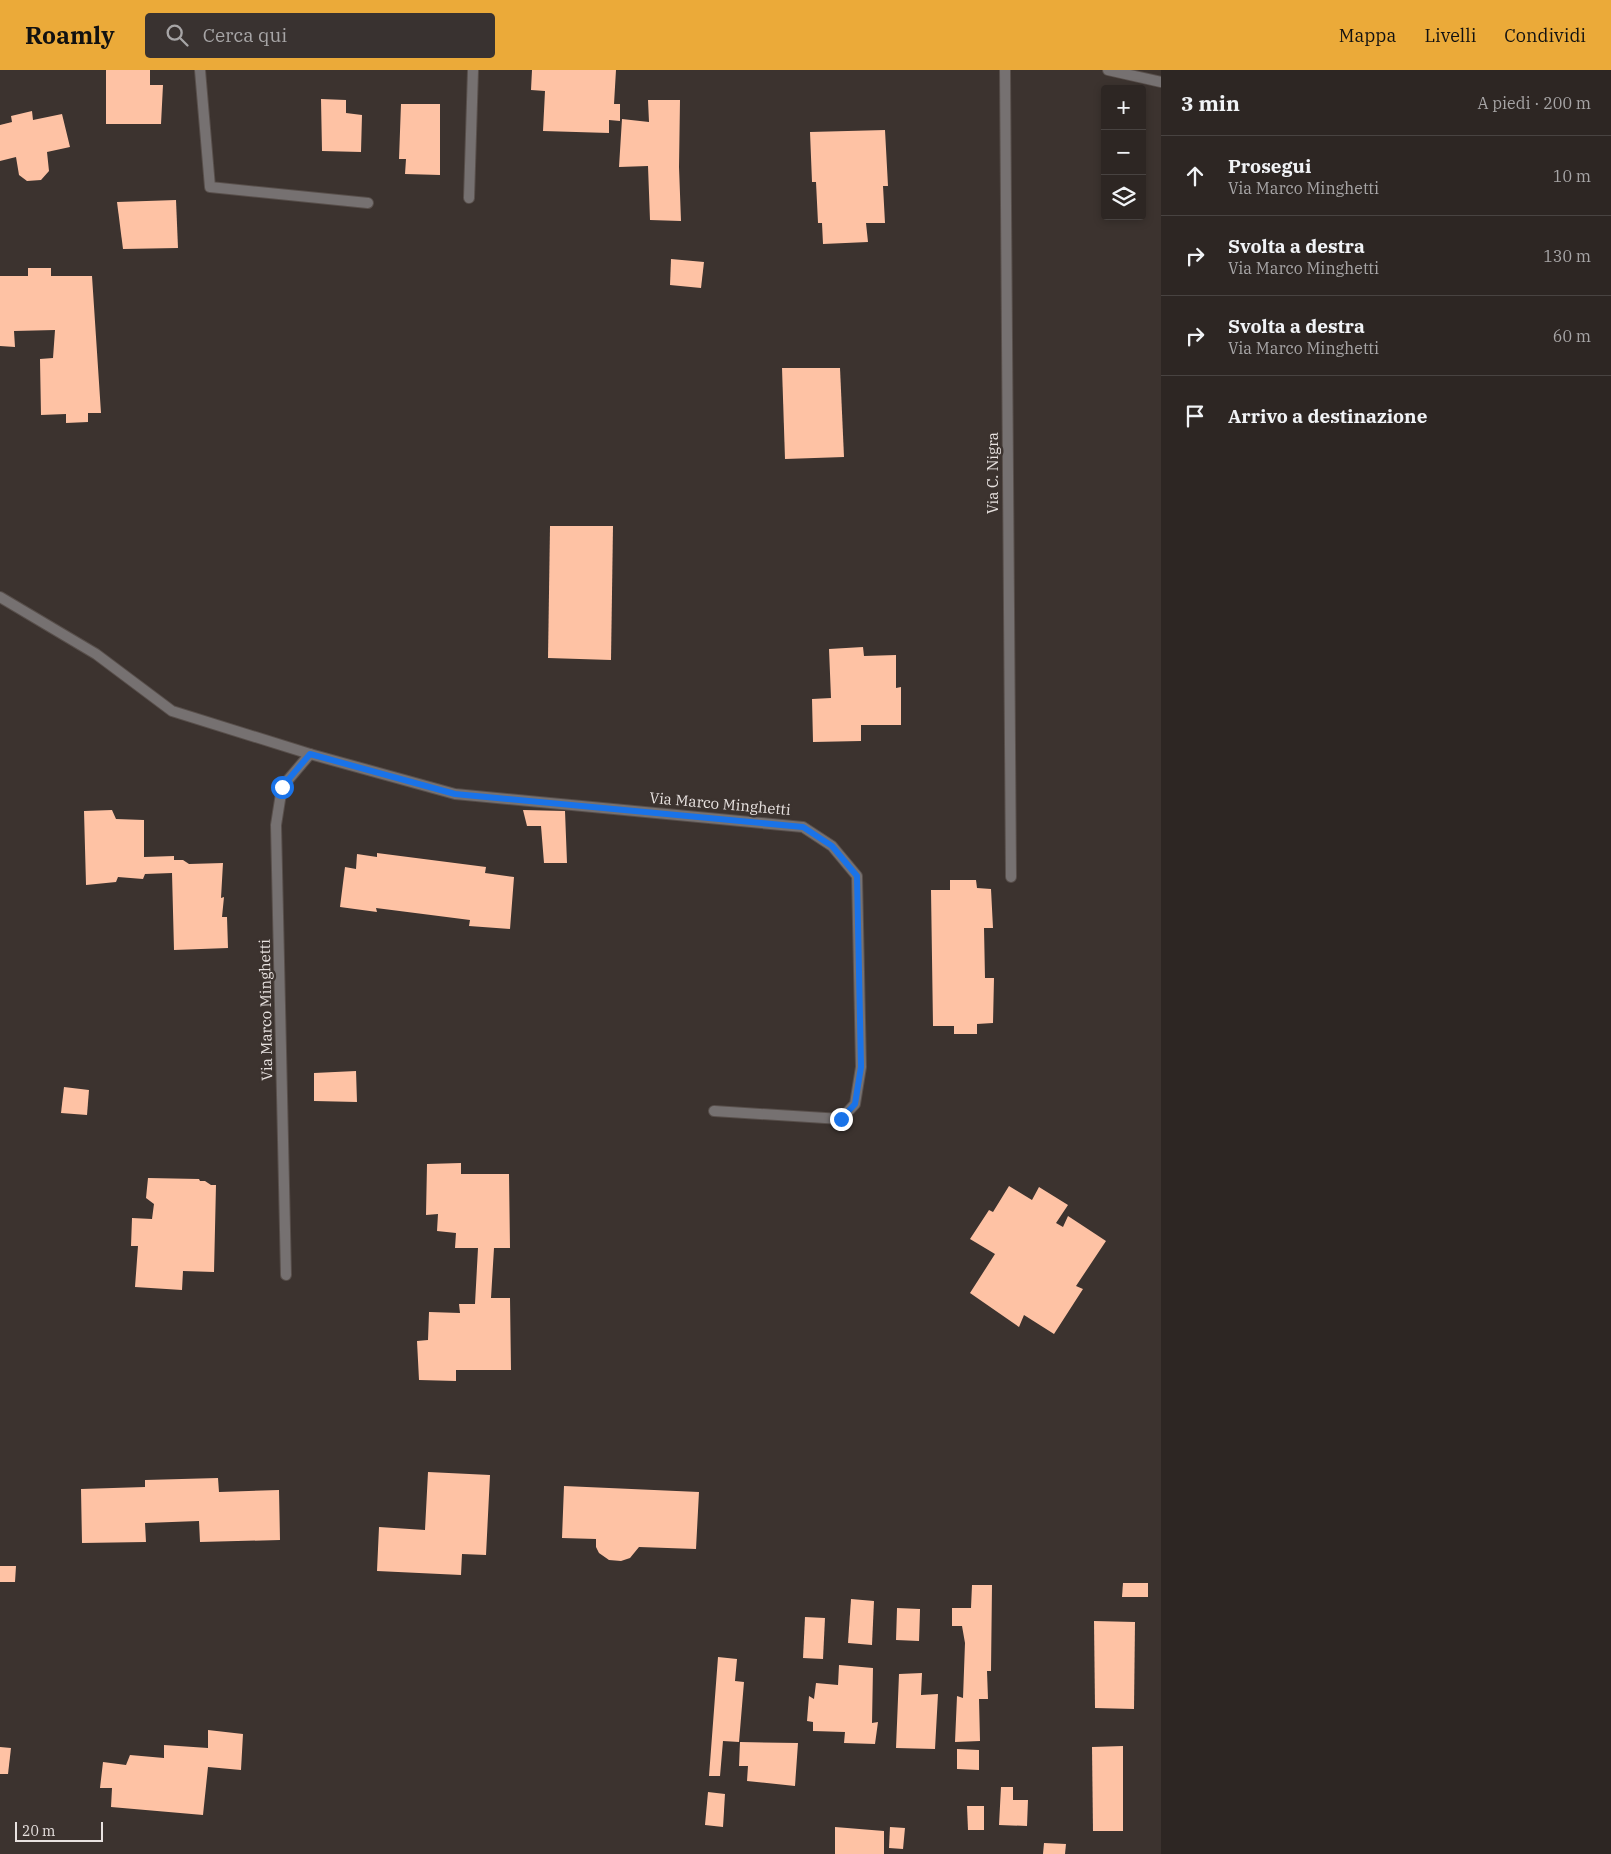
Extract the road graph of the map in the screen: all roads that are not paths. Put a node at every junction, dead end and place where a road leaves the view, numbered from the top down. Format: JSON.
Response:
{"nodes":[{"id":1,"x":200,"y":70,"type":"edge"},
{"id":2,"x":473,"y":70,"type":"edge"},
{"id":3,"x":1005,"y":70,"type":"edge"},
{"id":4,"x":1108,"y":70,"type":"edge"},
{"id":5,"x":1161,"y":82,"type":"edge"},
{"id":6,"x":468,"y":198,"type":"dead end"},
{"id":7,"x":368,"y":203,"type":"dead end"},
{"id":8,"x":0,"y":597,"type":"edge"},
{"id":9,"x":310,"y":754,"type":"junction"},
{"id":10,"x":1012,"y":877,"type":"dead end"},
{"id":11,"x":714,"y":1111,"type":"dead end"},
{"id":12,"x":286,"y":1275,"type":"dead end"}],
"edges":[{"from":1,"to":7,"type":"street"},
{"from":2,"to":6,"type":"street"},
{"from":3,"to":10,"type":"street","name":"Via C. Nigra"},
{"from":4,"to":5,"type":"street"},
{"from":8,"to":9,"type":"street","name":"Via Marco Minghetti"},
{"from":9,"to":11,"type":"street","name":"Via Marco Minghetti"},
{"from":9,"to":12,"type":"street","name":"Via Marco Minghetti"}]}
